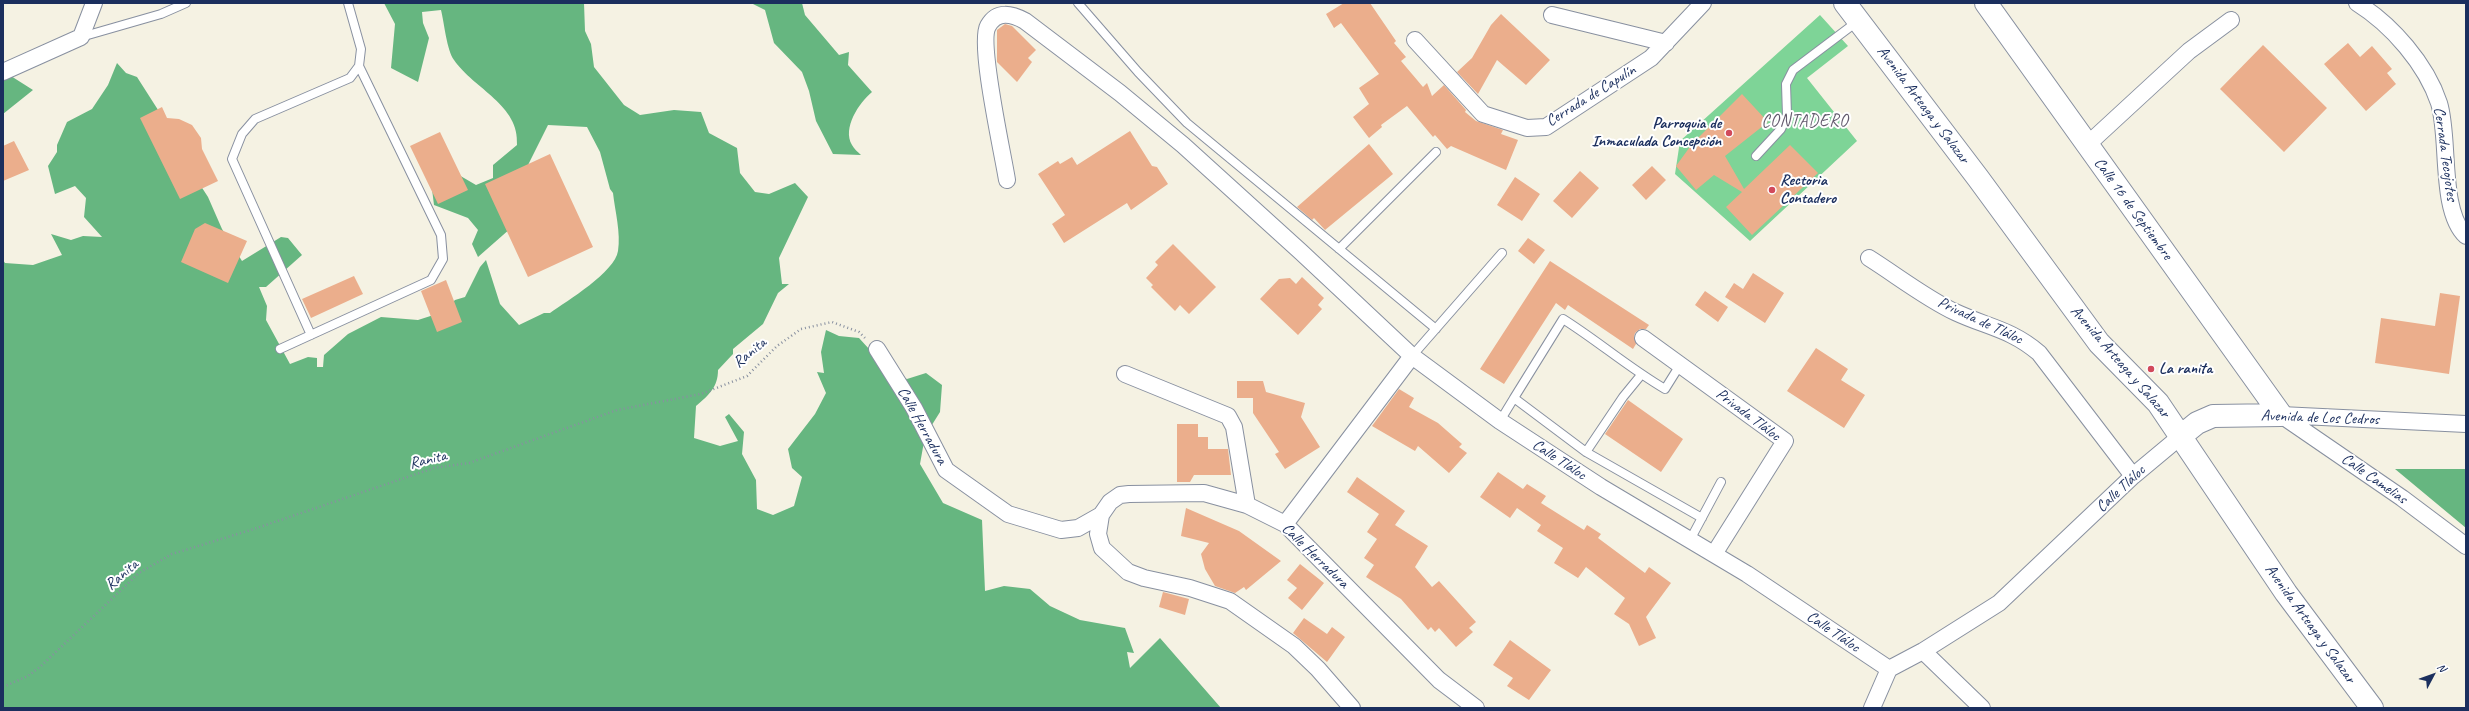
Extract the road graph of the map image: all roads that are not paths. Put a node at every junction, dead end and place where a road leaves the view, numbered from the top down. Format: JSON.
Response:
{"nodes":[{"id":1,"x":94,"y":3,"type":"edge"},
{"id":2,"x":186,"y":3,"type":"edge"},
{"id":3,"x":348,"y":3,"type":"edge"},
{"id":4,"x":1078,"y":3,"type":"edge"},
{"id":5,"x":1703,"y":3,"type":"edge"},
{"id":6,"x":1845,"y":3,"type":"edge"},
{"id":7,"x":1986,"y":3,"type":"edge"},
{"id":8,"x":2357,"y":3,"type":"edge"},
{"id":9,"x":1552,"y":15,"type":"dead end"},
{"id":10,"x":2231,"y":20,"type":"dead end"},
{"id":11,"x":1858,"y":21,"type":"junction"},
{"id":12,"x":81,"y":37,"type":"junction"},
{"id":13,"x":1415,"y":40,"type":"dead end"},
{"id":14,"x":1666,"y":43,"type":"junction"},
{"id":15,"x":359,"y":66,"type":"junction"},
{"id":16,"x":3,"y":72,"type":"edge"},
{"id":17,"x":2088,"y":146,"type":"junction"},
{"id":18,"x":1436,"y":152,"type":"dead end"},
{"id":19,"x":1756,"y":156,"type":"dead end"},
{"id":20,"x":1007,"y":180,"type":"dead end"},
{"id":21,"x":2466,"y":236,"type":"edge"},
{"id":22,"x":1339,"y":249,"type":"junction"},
{"id":23,"x":1502,"y":253,"type":"dead end"},
{"id":24,"x":1869,"y":258,"type":"dead end"},
{"id":25,"x":1436,"y":329,"type":"junction"},
{"id":26,"x":311,"y":335,"type":"junction"},
{"id":27,"x":1643,"y":338,"type":"dead end"},
{"id":28,"x":280,"y":349,"type":"dead end"},
{"id":29,"x":877,"y":349,"type":"road end"},
{"id":30,"x":1412,"y":356,"type":"junction"},
{"id":31,"x":1680,"y":365,"type":"junction"},
{"id":32,"x":1125,"y":374,"type":"dead end"},
{"id":33,"x":1641,"y":375,"type":"junction"},
{"id":34,"x":1514,"y":398,"type":"junction"},
{"id":35,"x":2281,"y":415,"type":"junction"},
{"id":36,"x":1500,"y":422,"type":"junction"},
{"id":37,"x":2466,"y":424,"type":"edge"},
{"id":38,"x":2181,"y":436,"type":"junction"},
{"id":39,"x":1586,"y":452,"type":"junction"},
{"id":40,"x":2133,"y":476,"type":"junction"},
{"id":41,"x":1721,"y":482,"type":"dead end"},
{"id":42,"x":1247,"y":505,"type":"junction"},
{"id":43,"x":1100,"y":515,"type":"junction"},
{"id":44,"x":1702,"y":518,"type":"junction"},
{"id":45,"x":1285,"y":524,"type":"junction"},
{"id":46,"x":1690,"y":540,"type":"junction"},
{"id":47,"x":2466,"y":546,"type":"edge"},
{"id":48,"x":1714,"y":554,"type":"junction"},
{"id":49,"x":1923,"y":651,"type":"junction"},
{"id":50,"x":1889,"y":669,"type":"junction"},
{"id":51,"x":1352,"y":708,"type":"edge"},
{"id":52,"x":1476,"y":708,"type":"edge"},
{"id":53,"x":1872,"y":708,"type":"edge"},
{"id":54,"x":1982,"y":708,"type":"edge"},
{"id":55,"x":2372,"y":708,"type":"edge"}],
"edges":[{"from":1,"to":12,"type":"street"},
{"from":2,"to":12,"type":"lane"},
{"from":3,"to":15,"type":"lane"},
{"from":4,"to":22,"type":"lane"},
{"from":5,"to":14,"type":"street","name":"Cerrada de Capulín"},
{"from":6,"to":11,"type":"street","name":"Avenida Arteaga y Salazar"},
{"from":7,"to":17,"type":"street","name":"Calle 16 de Septiembre"},
{"from":8,"to":21,"type":"street","name":"Cerrada Tecojotes"},
{"from":9,"to":14,"type":"street"},
{"from":10,"to":17,"type":"street"},
{"from":11,"to":19,"type":"lane"},
{"from":11,"to":38,"type":"street","name":"Avenida Arteaga y Salazar"},
{"from":12,"to":16,"type":"street"},
{"from":13,"to":14,"type":"street","name":"Cerrada de Capulín"},
{"from":15,"to":26,"type":"lane"},
{"from":15,"to":26,"type":"lane"},
{"from":17,"to":35,"type":"street","name":"Calle 16 de Septiembre"},
{"from":18,"to":22,"type":"lane"},
{"from":20,"to":30,"type":"street","name":"Calle Tláloc"},
{"from":22,"to":25,"type":"lane"},
{"from":23,"to":25,"type":"lane"},
{"from":24,"to":40,"type":"street","name":"Privada de Tláloc"},
{"from":25,"to":30,"type":"lane"},
{"from":26,"to":28,"type":"lane"},
{"from":27,"to":31,"type":"street","name":"Privada Tláloc"},
{"from":29,"to":43,"type":"street","name":"Calle Herradura"},
{"from":30,"to":36,"type":"street","name":"Calle Tláloc"},
{"from":30,"to":45,"type":"street"},
{"from":31,"to":33,"type":"lane"},
{"from":31,"to":48,"type":"street","name":"Privada Tláloc"},
{"from":32,"to":42,"type":"street"},
{"from":33,"to":34,"type":"lane"},
{"from":33,"to":39,"type":"lane"},
{"from":34,"to":36,"type":"lane"},
{"from":34,"to":39,"type":"lane"},
{"from":35,"to":37,"type":"street","name":"Avenida de Los Cedros"},
{"from":35,"to":38,"type":"street","name":"Avenida de Los Cedros"},
{"from":35,"to":47,"type":"street","name":"Calle Camelias"},
{"from":36,"to":46,"type":"street","name":"Calle Tláloc"},
{"from":38,"to":40,"type":"street","name":"Calle Tláloc"},
{"from":38,"to":55,"type":"street","name":"Avenida Arteaga y Salazar"},
{"from":39,"to":44,"type":"lane"},
{"from":40,"to":49,"type":"street","name":"Calle Tláloc"},
{"from":41,"to":44,"type":"lane"},
{"from":42,"to":43,"type":"street","name":"Calle Herradura"},
{"from":42,"to":45,"type":"street","name":"Calle Herradura"},
{"from":43,"to":51,"type":"street"},
{"from":44,"to":46,"type":"lane"},
{"from":45,"to":52,"type":"street","name":"Calle Herradura"},
{"from":46,"to":48,"type":"street","name":"Calle Tláloc"},
{"from":48,"to":50,"type":"street","name":"Calle Tláloc"},
{"from":49,"to":50,"type":"street","name":"Calle Tláloc"},
{"from":49,"to":54,"type":"street"},
{"from":50,"to":53,"type":"street"}]}
